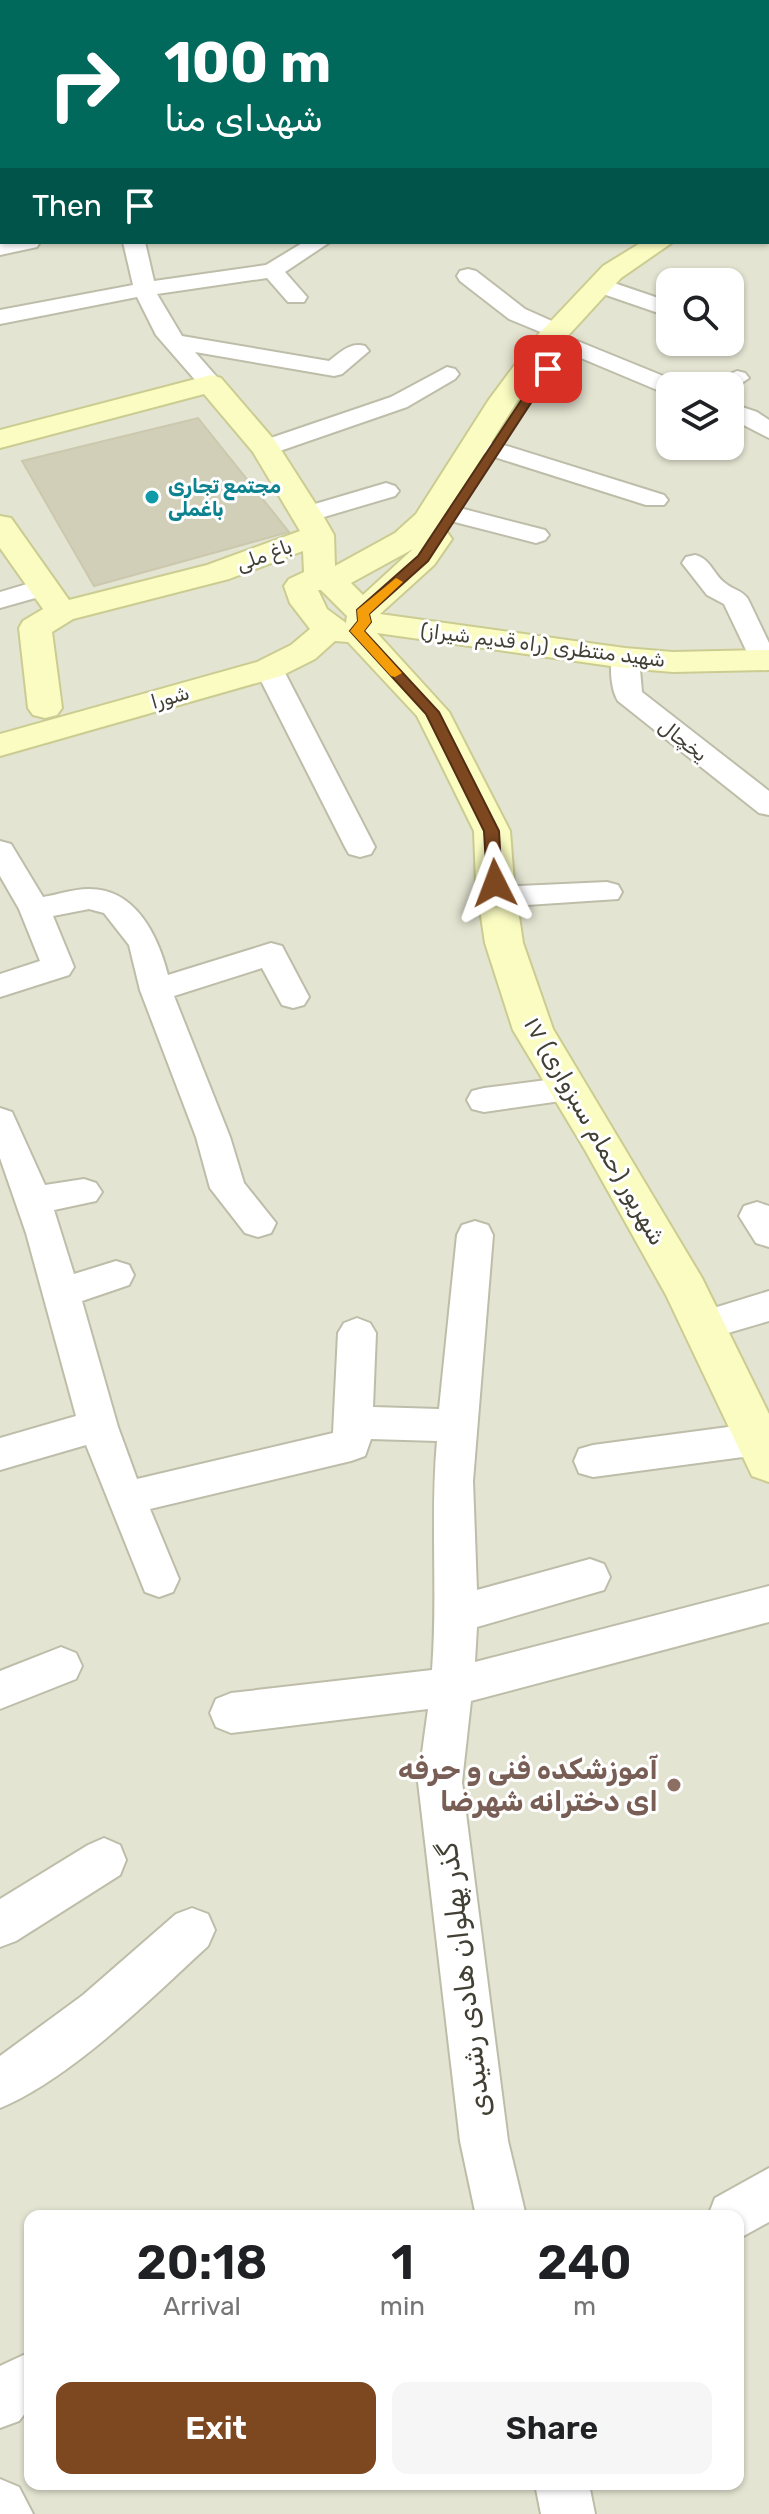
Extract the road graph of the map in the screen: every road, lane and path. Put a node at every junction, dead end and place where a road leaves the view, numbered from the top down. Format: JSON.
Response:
{"nodes":[{"id":1,"x":21,"y":244,"type":"edge"},
{"id":2,"x":134,"y":244,"type":"edge"},
{"id":3,"x":316,"y":244,"type":"edge"},
{"id":4,"x":657,"y":244,"type":"edge"},
{"id":5,"x":680,"y":244,"type":"edge"},
{"id":6,"x":0,"y":249,"type":"edge"},
{"id":7,"x":272,"y":271,"type":"junction"},
{"id":8,"x":468,"y":276,"type":"dead end"},
{"id":9,"x":145,"y":289,"type":"junction"},
{"id":10,"x":614,"y":290,"type":"junction"},
{"id":11,"x":296,"y":297,"type":"dead end"},
{"id":12,"x":656,"y":305,"type":"edge"},
{"id":13,"x":0,"y":317,"type":"edge"},
{"id":14,"x":560,"y":337,"type":"junction"},
{"id":15,"x":175,"y":342,"type":"junction"},
{"id":16,"x":357,"y":351,"type":"dead end"},
{"id":17,"x":447,"y":374,"type":"dead end"},
{"id":18,"x":656,"y":381,"type":"edge"},
{"id":19,"x":211,"y":384,"type":"junction"},
{"id":20,"x":744,"y":415,"type":"edge"},
{"id":21,"x":356,"y":417,"type":"junction"},
{"id":22,"x":395,"y":430,"type":"dead end"},
{"id":23,"x":769,"y":431,"type":"edge"},
{"id":24,"x":0,"y":439,"type":"edge"},
{"id":25,"x":265,"y":448,"type":"junction"},
{"id":26,"x":494,"y":449,"type":"junction"},
{"id":27,"x":386,"y":491,"type":"dead end"},
{"id":28,"x":655,"y":500,"type":"dead end"},
{"id":29,"x":444,"y":512,"type":"junction"},
{"id":30,"x":312,"y":524,"type":"junction"},
{"id":31,"x":0,"y":525,"type":"edge"},
{"id":32,"x":536,"y":535,"type":"dead end"},
{"id":33,"x":695,"y":563,"type":"dead end"},
{"id":34,"x":218,"y":572,"type":"junction"},
{"id":35,"x":53,"y":599,"type":"junction"},
{"id":36,"x":0,"y":600,"type":"edge"},
{"id":37,"x":334,"y":608,"type":"junction"},
{"id":38,"x":625,"y":658,"type":"junction"},
{"id":39,"x":766,"y":660,"type":"edge"},
{"id":40,"x":269,"y":669,"type":"junction"},
{"id":41,"x":45,"y":708,"type":"junction"},
{"id":42,"x":0,"y":721,"type":"edge"},
{"id":43,"x":0,"y":745,"type":"edge"},
{"id":44,"x":769,"y":806,"type":"edge"},
{"id":45,"x":360,"y":847,"type":"dead end"},
{"id":46,"x":0,"y":851,"type":"edge"},
{"id":47,"x":607,"y":892,"type":"dead end"},
{"id":48,"x":497,"y":897,"type":"junction"},
{"id":49,"x":35,"y":909,"type":"junction"},
{"id":50,"x":0,"y":986,"type":"edge"},
{"id":51,"x":156,"y":990,"type":"junction"},
{"id":52,"x":293,"y":997,"type":"dead end"},
{"id":53,"x":570,"y":1089,"type":"junction"},
{"id":54,"x":484,"y":1100,"type":"dead end"},
{"id":55,"x":0,"y":1121,"type":"edge"},
{"id":56,"x":84,"y":1192,"type":"dead end"},
{"id":57,"x":32,"y":1201,"type":"junction"},
{"id":58,"x":258,"y":1223,"type":"dead end"},
{"id":59,"x":475,"y":1235,"type":"dead end"},
{"id":60,"x":116,"y":1275,"type":"dead end"},
{"id":61,"x":64,"y":1292,"type":"junction"},
{"id":62,"x":769,"y":1306,"type":"edge"},
{"id":63,"x":704,"y":1325,"type":"junction"},
{"id":64,"x":357,"y":1333,"type":"dead end"},
{"id":65,"x":353,"y":1423,"type":"junction"},
{"id":66,"x":99,"y":1425,"type":"junction"},
{"id":67,"x":457,"y":1425,"type":"junction"},
{"id":68,"x":763,"y":1451,"type":"edge"},
{"id":69,"x":0,"y":1454,"type":"edge"},
{"id":70,"x":593,"y":1461,"type":"dead end"},
{"id":71,"x":126,"y":1498,"type":"junction"},
{"id":72,"x":590,"y":1577,"type":"dead end"},
{"id":73,"x":159,"y":1579,"type":"dead end"},
{"id":74,"x":769,"y":1604,"type":"edge"},
{"id":75,"x":457,"y":1614,"type":"junction"},
{"id":76,"x":61,"y":1666,"type":"dead end"},
{"id":77,"x":452,"y":1687,"type":"junction"},
{"id":78,"x":0,"y":1690,"type":"edge"},
{"id":79,"x":231,"y":1713,"type":"dead end"},
{"id":80,"x":104,"y":1860,"type":"dead end"},
{"id":81,"x":0,"y":1925,"type":"edge"},
{"id":82,"x":192,"y":1930,"type":"dead end"},
{"id":83,"x":0,"y":2084,"type":"edge"},
{"id":84,"x":769,"y":2193,"type":"edge"},
{"id":85,"x":500,"y":2210,"type":"edge"},
{"id":86,"x":742,"y":2210,"type":"edge"},
{"id":87,"x":24,"y":2381,"type":"edge"},
{"id":88,"x":0,"y":2402,"type":"edge"},
{"id":89,"x":563,"y":2490,"type":"edge"},
{"id":90,"x":0,"y":2506,"type":"edge"},
{"id":91,"x":6,"y":2514,"type":"edge"},
{"id":92,"x":568,"y":2514,"type":"edge"}],
"edges":[{"from":1,"to":6,"type":"street"},
{"from":2,"to":9,"type":"street"},
{"from":3,"to":7,"type":"street"},
{"from":4,"to":14,"type":"street"},
{"from":5,"to":10,"type":"street"},
{"from":7,"to":9,"type":"street"},
{"from":7,"to":11,"type":"street"},
{"from":8,"to":14,"type":"street"},
{"from":9,"to":13,"type":"street"},
{"from":9,"to":15,"type":"street"},
{"from":10,"to":12,"type":"street"},
{"from":10,"to":14,"type":"street"},
{"from":14,"to":18,"type":"street"},
{"from":14,"to":26,"type":"street"},
{"from":14,"to":29,"type":"street"},
{"from":15,"to":16,"type":"street"},
{"from":15,"to":19,"type":"street"},
{"from":17,"to":21,"type":"street"},
{"from":19,"to":24,"type":"street"},
{"from":19,"to":25,"type":"street","name":"باغ ملی"},
{"from":20,"to":23,"type":"street"},
{"from":21,"to":22,"type":"street"},
{"from":21,"to":25,"type":"street"},
{"from":25,"to":30,"type":"street","name":"باغ ملی"},
{"from":26,"to":28,"type":"street"},
{"from":26,"to":29,"type":"street"},
{"from":27,"to":30,"type":"street"},
{"from":29,"to":32,"type":"street"},
{"from":29,"to":37,"type":"street"},
{"from":29,"to":37,"type":"street"},
{"from":30,"to":34,"type":"street","name":"باغ ملی"},
{"from":30,"to":37,"type":"street"},
{"from":31,"to":35,"type":"street"},
{"from":33,"to":39,"type":"street"},
{"from":34,"to":35,"type":"street","name":"باغ ملی"},
{"from":34,"to":37,"type":"street","name":"شهید منتظری (راه قدیم شیراز)"},
{"from":35,"to":36,"type":"street"},
{"from":35,"to":41,"type":"street"},
{"from":37,"to":38,"type":"street","name":"شهید منتظری (راه قدیم شیراز)"},
{"from":37,"to":40,"type":"street","name":"شورا"},
{"from":37,"to":41,"type":"street","name":"شورا"},
{"from":37,"to":48,"type":"street","name":"۱۷ شهریور (حمام سبزواری)"},
{"from":38,"to":39,"type":"street","name":"شهید منتظری (راه قدیم شیراز)"},
{"from":38,"to":44,"type":"street","name":"یخچال"},
{"from":40,"to":43,"type":"street","name":"شورا"},
{"from":40,"to":45,"type":"street"},
{"from":41,"to":42,"type":"street","name":"شورا"},
{"from":46,"to":49,"type":"street"},
{"from":47,"to":48,"type":"street"},
{"from":48,"to":53,"type":"street","name":"۱۷ شهریور (حمام سبزواری)"},
{"from":49,"to":50,"type":"street"},
{"from":49,"to":51,"type":"street"},
{"from":51,"to":52,"type":"street"},
{"from":51,"to":58,"type":"street"},
{"from":53,"to":54,"type":"street"},
{"from":53,"to":63,"type":"street","name":"۱۷ شهریور (حمام سبزواری)"},
{"from":55,"to":57,"type":"street"},
{"from":56,"to":57,"type":"street"},
{"from":57,"to":61,"type":"street"},
{"from":59,"to":67,"type":"street","name":"گذر پهلوان هادی رشیدی"},
{"from":60,"to":61,"type":"street"},
{"from":61,"to":66,"type":"street"},
{"from":62,"to":63,"type":"street"},
{"from":63,"to":68,"type":"street","name":"۱۷ شهریور (حمام سبزواری)"},
{"from":64,"to":65,"type":"street"},
{"from":65,"to":67,"type":"street"},
{"from":65,"to":71,"type":"street"},
{"from":66,"to":69,"type":"street"},
{"from":66,"to":71,"type":"street"},
{"from":67,"to":75,"type":"street","name":"گذر پهلوان هادی رشیدی"},
{"from":68,"to":70,"type":"street"},
{"from":71,"to":73,"type":"street"},
{"from":72,"to":75,"type":"street"},
{"from":74,"to":77,"type":"street"},
{"from":75,"to":77,"type":"street","name":"گذر پهلوان هادی رشیدی"},
{"from":76,"to":78,"type":"street"},
{"from":77,"to":79,"type":"street"},
{"from":77,"to":85,"type":"street","name":"گذر پهلوان هادی رشیدی"},
{"from":80,"to":81,"type":"street"},
{"from":82,"to":83,"type":"street"},
{"from":84,"to":86,"type":"street"},
{"from":87,"to":88,"type":"street"},
{"from":89,"to":92,"type":"street"},
{"from":90,"to":91,"type":"street"}]}
